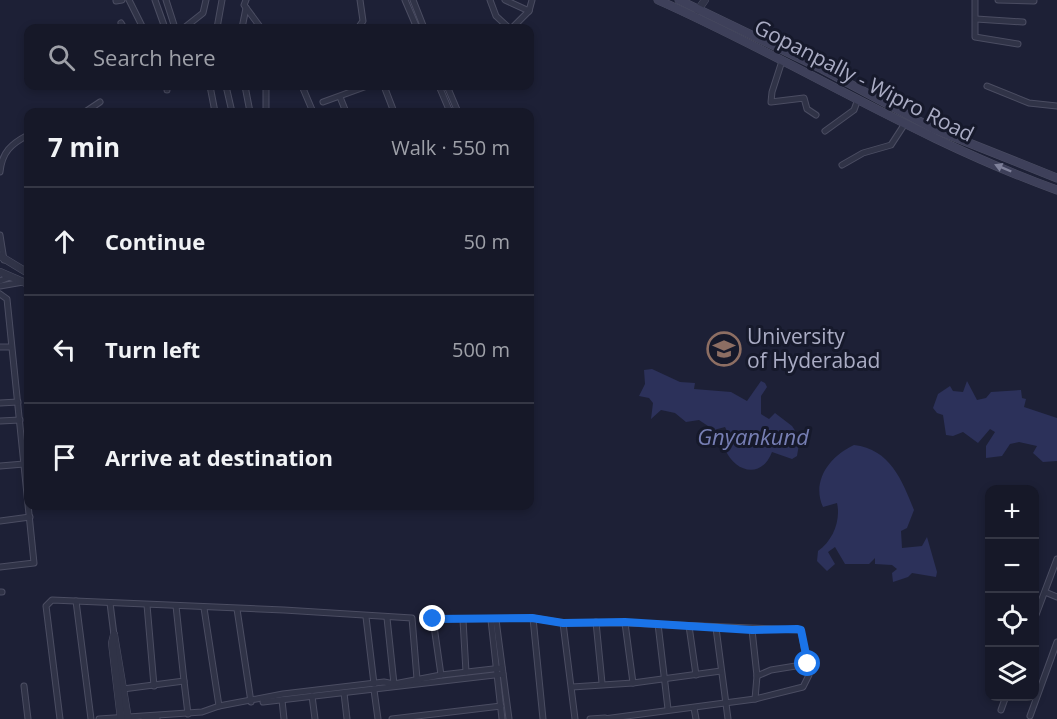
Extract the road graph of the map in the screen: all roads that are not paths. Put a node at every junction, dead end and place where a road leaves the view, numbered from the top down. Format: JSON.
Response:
{"nodes":[{"id":1,"x":129,"y":0,"type":"edge"},
{"id":2,"x":155,"y":0,"type":"edge"},
{"id":3,"x":166,"y":0,"type":"edge"},
{"id":4,"x":206,"y":0,"type":"edge"},
{"id":5,"x":222,"y":0,"type":"edge"},
{"id":6,"x":246,"y":0,"type":"edge"},
{"id":7,"x":360,"y":0,"type":"edge"},
{"id":8,"x":405,"y":0,"type":"edge"},
{"id":9,"x":413,"y":0,"type":"edge"},
{"id":10,"x":490,"y":0,"type":"edge"},
{"id":11,"x":505,"y":0,"type":"edge"},
{"id":12,"x":532,"y":0,"type":"edge"},
{"id":13,"x":658,"y":0,"type":"edge"},
{"id":14,"x":679,"y":0,"type":"edge"},
{"id":15,"x":705,"y":0,"type":"edge"},
{"id":16,"x":975,"y":0,"type":"edge"},
{"id":17,"x":998,"y":0,"type":"edge"},
{"id":18,"x":1034,"y":1,"type":"edge"},
{"id":19,"x":246,"y":8,"type":"junction"},
{"id":20,"x":698,"y":10,"type":"junction"},
{"id":21,"x":529,"y":11,"type":"junction"},
{"id":22,"x":976,"y":19,"type":"junction"},
{"id":23,"x":195,"y":20,"type":"junction"},
{"id":24,"x":1023,"y":22,"type":"dead end"},
{"id":25,"x":141,"y":24,"type":"edge"},
{"id":26,"x":164,"y":24,"type":"edge"},
{"id":27,"x":174,"y":24,"type":"edge"},
{"id":28,"x":190,"y":24,"type":"edge"},
{"id":29,"x":195,"y":24,"type":"edge"},
{"id":30,"x":218,"y":24,"type":"edge"},
{"id":31,"x":243,"y":24,"type":"edge"},
{"id":32,"x":258,"y":24,"type":"edge"},
{"id":33,"x":361,"y":24,"type":"edge"},
{"id":34,"x":415,"y":24,"type":"edge"},
{"id":35,"x":422,"y":24,"type":"edge"},
{"id":36,"x":507,"y":24,"type":"edge"},
{"id":37,"x":515,"y":24,"type":"edge"},
{"id":38,"x":1018,"y":44,"type":"dead end"},
{"id":39,"x":794,"y":55,"type":"junction"},
{"id":40,"x":802,"y":59,"type":"junction"},
{"id":41,"x":786,"y":62,"type":"junction"},
{"id":42,"x":797,"y":68,"type":"junction"},
{"id":43,"x":987,"y":86,"type":"dead end"},
{"id":44,"x":211,"y":90,"type":"edge"},
{"id":45,"x":227,"y":90,"type":"edge"},
{"id":46,"x":246,"y":90,"type":"edge"},
{"id":47,"x":266,"y":90,"type":"edge"},
{"id":48,"x":304,"y":90,"type":"edge"},
{"id":49,"x":357,"y":90,"type":"edge"},
{"id":50,"x":386,"y":90,"type":"edge"},
{"id":51,"x":442,"y":90,"type":"edge"},
{"id":52,"x":449,"y":90,"type":"edge"},
{"id":53,"x":340,"y":97,"type":"junction"},
{"id":54,"x":858,"y":99,"type":"junction"},
{"id":55,"x":100,"y":102,"type":"dead end"},
{"id":56,"x":323,"y":102,"type":"dead end"},
{"id":57,"x":1057,"y":106,"type":"edge"},
{"id":58,"x":91,"y":108,"type":"edge"},
{"id":59,"x":214,"y":108,"type":"edge"},
{"id":60,"x":231,"y":108,"type":"edge"},
{"id":61,"x":249,"y":108,"type":"edge"},
{"id":62,"x":266,"y":108,"type":"edge"},
{"id":63,"x":311,"y":108,"type":"edge"},
{"id":64,"x":344,"y":108,"type":"edge"},
{"id":65,"x":392,"y":108,"type":"edge"},
{"id":66,"x":448,"y":108,"type":"edge"},
{"id":67,"x":456,"y":108,"type":"edge"},
{"id":68,"x":816,"y":115,"type":"dead end"},
{"id":69,"x":904,"y":125,"type":"junction"},
{"id":70,"x":825,"y":131,"type":"dead end"},
{"id":71,"x":24,"y":137,"type":"edge"},
{"id":72,"x":842,"y":165,"type":"dead end"},
{"id":73,"x":0,"y":172,"type":"edge"},
{"id":74,"x":1053,"y":177,"type":"edge"},
{"id":75,"x":1048,"y":186,"type":"junction"},
{"id":76,"x":1057,"y":190,"type":"edge"},
{"id":77,"x":0,"y":235,"type":"edge"},
{"id":78,"x":2,"y":258,"type":"edge"},
{"id":79,"x":24,"y":271,"type":"edge"},
{"id":80,"x":0,"y":272,"type":"edge"},
{"id":81,"x":10,"y":277,"type":"junction"},
{"id":82,"x":0,"y":281,"type":"edge"},
{"id":83,"x":24,"y":282,"type":"edge"},
{"id":84,"x":24,"y":283,"type":"edge"},
{"id":85,"x":0,"y":286,"type":"edge"},
{"id":86,"x":0,"y":294,"type":"edge"},
{"id":87,"x":0,"y":347,"type":"edge"},
{"id":88,"x":10,"y":347,"type":"junction"},
{"id":89,"x":18,"y":402,"type":"junction"},
{"id":90,"x":0,"y":403,"type":"edge"},
{"id":91,"x":20,"y":420,"type":"junction"},
{"id":92,"x":0,"y":422,"type":"edge"},
{"id":93,"x":24,"y":465,"type":"joint"},
{"id":94,"x":0,"y":466,"type":"edge"},
{"id":95,"x":29,"y":510,"type":"edge"},
{"id":96,"x":30,"y":517,"type":"junction"},
{"id":97,"x":0,"y":520,"type":"edge"},
{"id":98,"x":1057,"y":559,"type":"edge"},
{"id":99,"x":0,"y":567,"type":"edge"},
{"id":100,"x":1045,"y":592,"type":"junction"},
{"id":101,"x":1057,"y":597,"type":"edge"},
{"id":102,"x":76,"y":601,"type":"junction"},
{"id":103,"x":110,"y":603,"type":"junction"},
{"id":104,"x":147,"y":605,"type":"junction"},
{"id":105,"x":176,"y":606,"type":"junction"},
{"id":106,"x":204,"y":608,"type":"junction"},
{"id":107,"x":237,"y":609,"type":"junction"},
{"id":108,"x":1039,"y":609,"type":"edge"},
{"id":109,"x":366,"y":617,"type":"junction"},
{"id":110,"x":387,"y":618,"type":"junction"},
{"id":111,"x":532,"y":618,"type":"junction"},
{"id":112,"x":463,"y":620,"type":"junction"},
{"id":113,"x":494,"y":620,"type":"junction"},
{"id":114,"x":596,"y":622,"type":"junction"},
{"id":115,"x":625,"y":622,"type":"junction"},
{"id":116,"x":563,"y":623,"type":"junction"},
{"id":117,"x":658,"y":624,"type":"junction"},
{"id":118,"x":689,"y":626,"type":"junction"},
{"id":119,"x":716,"y":628,"type":"junction"},
{"id":120,"x":752,"y":630,"type":"junction"},
{"id":121,"x":114,"y":635,"type":"junction"},
{"id":122,"x":1057,"y":642,"type":"edge"},
{"id":123,"x":808,"y":664,"type":"junction"},
{"id":124,"x":499,"y":671,"type":"junction"},
{"id":125,"x":721,"y":671,"type":"junction"},
{"id":126,"x":466,"y":672,"type":"junction"},
{"id":127,"x":441,"y":675,"type":"junction"},
{"id":128,"x":696,"y":675,"type":"junction"},
{"id":129,"x":757,"y":676,"type":"junction"},
{"id":130,"x":417,"y":679,"type":"junction"},
{"id":131,"x":664,"y":679,"type":"junction"},
{"id":132,"x":184,"y":681,"type":"junction"},
{"id":133,"x":602,"y":683,"type":"junction"},
{"id":134,"x":633,"y":683,"type":"junction"},
{"id":135,"x":394,"y":684,"type":"junction"},
{"id":136,"x":384,"y":685,"type":"junction"},
{"id":137,"x":24,"y":686,"type":"dead end"},
{"id":138,"x":154,"y":686,"type":"junction"},
{"id":139,"x":374,"y":687,"type":"junction"},
{"id":140,"x":572,"y":687,"type":"junction"},
{"id":141,"x":123,"y":689,"type":"junction"},
{"id":142,"x":344,"y":693,"type":"junction"},
{"id":143,"x":312,"y":696,"type":"junction"},
{"id":144,"x":282,"y":699,"type":"junction"},
{"id":145,"x":756,"y":699,"type":"junction"},
{"id":146,"x":1004,"y":701,"type":"edge"},
{"id":147,"x":251,"y":702,"type":"junction"},
{"id":148,"x":725,"y":704,"type":"junction"},
{"id":149,"x":219,"y":706,"type":"junction"},
{"id":150,"x":501,"y":706,"type":"junction"},
{"id":151,"x":694,"y":708,"type":"junction"},
{"id":152,"x":471,"y":710,"type":"junction"},
{"id":153,"x":1001,"y":710,"type":"dead end"},
{"id":154,"x":188,"y":714,"type":"junction"},
{"id":155,"x":667,"y":714,"type":"edge"},
{"id":156,"x":441,"y":716,"type":"edge"},
{"id":157,"x":1030,"y":716,"type":"dead end"},
{"id":158,"x":124,"y":717,"type":"edge"},
{"id":159,"x":630,"y":717,"type":"edge"},
{"id":160,"x":410,"y":718,"type":"edge"},
{"id":161,"x":28,"y":719,"type":"edge"},
{"id":162,"x":60,"y":719,"type":"edge"},
{"id":163,"x":91,"y":719,"type":"edge"},
{"id":164,"x":99,"y":719,"type":"edge"},
{"id":165,"x":144,"y":719,"type":"edge"},
{"id":166,"x":284,"y":719,"type":"edge"},
{"id":167,"x":315,"y":719,"type":"edge"},
{"id":168,"x":347,"y":719,"type":"edge"},
{"id":169,"x":378,"y":719,"type":"edge"},
{"id":170,"x":392,"y":719,"type":"edge"},
{"id":171,"x":472,"y":719,"type":"edge"},
{"id":172,"x":502,"y":719,"type":"edge"},
{"id":173,"x":509,"y":719,"type":"edge"},
{"id":174,"x":543,"y":719,"type":"edge"},
{"id":175,"x":574,"y":719,"type":"edge"},
{"id":176,"x":591,"y":719,"type":"edge"},
{"id":177,"x":602,"y":719,"type":"edge"},
{"id":178,"x":696,"y":719,"type":"edge"},
{"id":179,"x":728,"y":719,"type":"edge"}],
"edges":[{"from":1,"to":25,"type":"street"},
{"from":2,"to":26,"type":"street"},
{"from":3,"to":27,"type":"street"},
{"from":4,"to":23,"type":"street"},
{"from":5,"to":30,"type":"street"},
{"from":6,"to":19,"type":"street"},
{"from":7,"to":33,"type":"street"},
{"from":8,"to":34,"type":"street"},
{"from":9,"to":35,"type":"street"},
{"from":10,"to":36,"type":"street"},
{"from":11,"to":21,"type":"street"},
{"from":12,"to":21,"type":"street"},
{"from":13,"to":41,"type":"main road","name":"Gopanpally - Wipro Road"},
{"from":14,"to":20,"type":"main road","name":"Gopanpally - Wipro Road"},
{"from":15,"to":20,"type":"street"},
{"from":16,"to":22,"type":"street"},
{"from":17,"to":18,"type":"street"},
{"from":19,"to":31,"type":"street"},
{"from":19,"to":32,"type":"street"},
{"from":20,"to":39,"type":"main road","name":"Gopanpally - Wipro Road"},
{"from":21,"to":37,"type":"street"},
{"from":22,"to":24,"type":"street"},
{"from":22,"to":38,"type":"street"},
{"from":23,"to":28,"type":"street"},
{"from":23,"to":29,"type":"street"},
{"from":39,"to":40,"type":"main road","name":"Gopanpally - Wipro Road"},
{"from":39,"to":41,"type":"main road"},
{"from":40,"to":42,"type":"main road"},
{"from":40,"to":74,"type":"main road","name":"Gopanpally - Wipro Road"},
{"from":41,"to":42,"type":"main road","name":"Gopanpally - Wipro Road"},
{"from":41,"to":68,"type":"street"},
{"from":42,"to":54,"type":"main road","name":"Gopanpally - Wipro Road"},
{"from":43,"to":57,"type":"street"},
{"from":44,"to":59,"type":"street"},
{"from":45,"to":60,"type":"street"},
{"from":46,"to":61,"type":"street"},
{"from":47,"to":62,"type":"street"},
{"from":48,"to":63,"type":"street"},
{"from":49,"to":53,"type":"street"},
{"from":50,"to":65,"type":"street"},
{"from":51,"to":66,"type":"street"},
{"from":52,"to":67,"type":"street"},
{"from":53,"to":56,"type":"street"},
{"from":53,"to":64,"type":"street"},
{"from":54,"to":69,"type":"main road","name":"Gopanpally - Wipro Road"},
{"from":54,"to":70,"type":"street"},
{"from":55,"to":58,"type":"street"},
{"from":69,"to":72,"type":"street"},
{"from":75,"to":69,"type":"main road","name":"Gopanpally - Wipro Road","one_way":true},
{"from":71,"to":73,"type":"street"},
{"from":74,"to":75,"type":"main road"},
{"from":75,"to":76,"type":"main road","name":"Gopanpally - Wipro Road"},
{"from":77,"to":78,"type":"street"},
{"from":78,"to":79,"type":"street"},
{"from":80,"to":81,"type":"street"},
{"from":81,"to":82,"type":"street"},
{"from":81,"to":83,"type":"street"},
{"from":84,"to":85,"type":"street"},
{"from":86,"to":88,"type":"street"},
{"from":87,"to":88,"type":"street"},
{"from":88,"to":89,"type":"street"},
{"from":89,"to":90,"type":"street"},
{"from":89,"to":91,"type":"street"},
{"from":91,"to":92,"type":"street"},
{"from":91,"to":93,"type":"street"},
{"from":93,"to":94,"type":"street"},
{"from":95,"to":96,"type":"street"},
{"from":96,"to":97,"type":"street"},
{"from":96,"to":99,"type":"street"},
{"from":98,"to":100,"type":"street"},
{"from":100,"to":101,"type":"street"},
{"from":100,"to":108,"type":"street"},
{"from":102,"to":103,"type":"street"},
{"from":102,"to":162,"type":"street"},
{"from":102,"to":163,"type":"street"},
{"from":103,"to":104,"type":"street"},
{"from":103,"to":121,"type":"street"},
{"from":104,"to":105,"type":"street"},
{"from":104,"to":138,"type":"street"},
{"from":105,"to":106,"type":"street"},
{"from":105,"to":132,"type":"street"},
{"from":106,"to":107,"type":"street"},
{"from":106,"to":149,"type":"street"},
{"from":107,"to":109,"type":"street"},
{"from":107,"to":147,"type":"street"},
{"from":109,"to":110,"type":"street"},
{"from":109,"to":139,"type":"street"},
{"from":110,"to":130,"type":"street"},
{"from":110,"to":135,"type":"street"},
{"from":111,"to":113,"type":"street"},
{"from":111,"to":116,"type":"street"},
{"from":111,"to":174,"type":"street"},
{"from":112,"to":113,"type":"street"},
{"from":112,"to":126,"type":"street"},
{"from":112,"to":127,"type":"street"},
{"from":113,"to":124,"type":"street"},
{"from":114,"to":115,"type":"street"},
{"from":114,"to":116,"type":"street"},
{"from":114,"to":133,"type":"street"},
{"from":115,"to":117,"type":"street"},
{"from":115,"to":134,"type":"street"},
{"from":116,"to":140,"type":"street"},
{"from":117,"to":118,"type":"street"},
{"from":117,"to":131,"type":"street"},
{"from":118,"to":119,"type":"street"},
{"from":118,"to":128,"type":"street"},
{"from":119,"to":120,"type":"street"},
{"from":119,"to":125,"type":"street"},
{"from":120,"to":123,"type":"street"},
{"from":120,"to":129,"type":"street"},
{"from":121,"to":141,"type":"street"},
{"from":121,"to":158,"type":"street"},
{"from":122,"to":157,"type":"street"},
{"from":123,"to":129,"type":"street"},
{"from":123,"to":145,"type":"street"},
{"from":124,"to":126,"type":"street"},
{"from":124,"to":136,"type":"street"},
{"from":124,"to":150,"type":"street"},
{"from":124,"to":173,"type":"street"},
{"from":125,"to":128,"type":"street"},
{"from":125,"to":148,"type":"street"},
{"from":126,"to":127,"type":"street"},
{"from":127,"to":130,"type":"street"},
{"from":128,"to":131,"type":"street"},
{"from":129,"to":145,"type":"street"},
{"from":130,"to":135,"type":"street"},
{"from":131,"to":134,"type":"street"},
{"from":131,"to":155,"type":"street"},
{"from":132,"to":138,"type":"street"},
{"from":132,"to":154,"type":"street"},
{"from":133,"to":134,"type":"street"},
{"from":133,"to":140,"type":"street"},
{"from":135,"to":136,"type":"street"},
{"from":136,"to":139,"type":"street"},
{"from":137,"to":161,"type":"street"},
{"from":138,"to":141,"type":"street"},
{"from":139,"to":142,"type":"street"},
{"from":139,"to":147,"type":"street"},
{"from":139,"to":169,"type":"street"},
{"from":140,"to":175,"type":"street"},
{"from":141,"to":158,"type":"street"},
{"from":142,"to":143,"type":"street"},
{"from":142,"to":168,"type":"street"},
{"from":143,"to":144,"type":"street"},
{"from":143,"to":167,"type":"street"},
{"from":144,"to":165,"type":"street"},
{"from":144,"to":166,"type":"street"},
{"from":145,"to":148,"type":"street"},
{"from":146,"to":153,"type":"street"},
{"from":147,"to":149,"type":"street"},
{"from":148,"to":151,"type":"street"},
{"from":148,"to":179,"type":"street"},
{"from":149,"to":154,"type":"street"},
{"from":150,"to":152,"type":"street"},
{"from":150,"to":172,"type":"street"},
{"from":151,"to":155,"type":"street"},
{"from":151,"to":178,"type":"street"},
{"from":152,"to":156,"type":"street"},
{"from":152,"to":171,"type":"street"},
{"from":154,"to":158,"type":"street"},
{"from":155,"to":159,"type":"street"},
{"from":155,"to":177,"type":"street"},
{"from":156,"to":160,"type":"street"},
{"from":158,"to":164,"type":"street"},
{"from":159,"to":177,"type":"street"},
{"from":160,"to":170,"type":"street"},
{"from":176,"to":177,"type":"street"}]}
